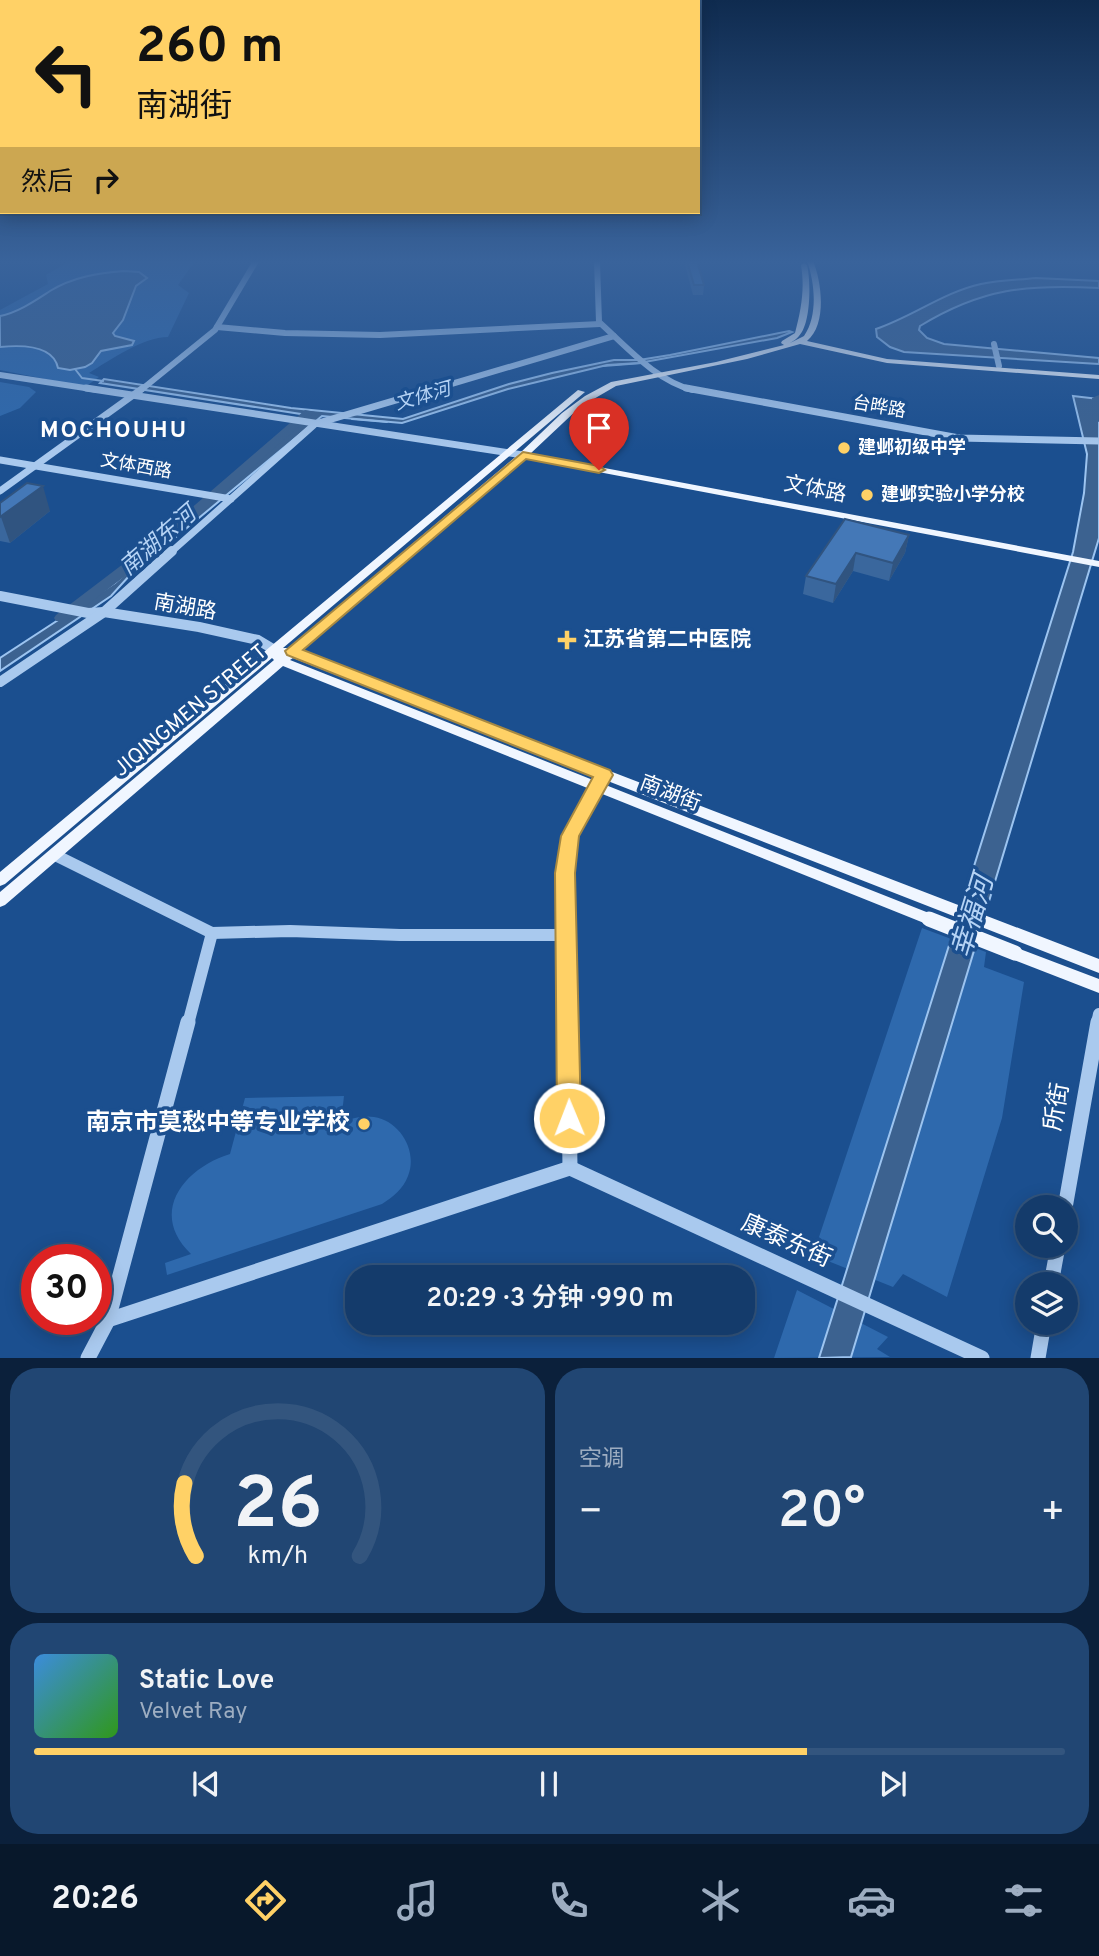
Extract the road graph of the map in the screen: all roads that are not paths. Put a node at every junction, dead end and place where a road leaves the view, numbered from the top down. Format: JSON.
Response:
{"nodes":[{"id":1,"x":219,"y":324,"type":"edge"},
{"id":2,"x":593,"y":324,"type":"edge"},
{"id":3,"x":600,"y":324,"type":"edge"},
{"id":4,"x":802,"y":324,"type":"edge"},
{"id":5,"x":807,"y":324,"type":"edge"},
{"id":6,"x":217,"y":327,"type":"junction"},
{"id":7,"x":805,"y":334,"type":"junction"},
{"id":8,"x":614,"y":336,"type":"junction"},
{"id":9,"x":994,"y":344,"type":"dead end"},
{"id":10,"x":999,"y":366,"type":"junction"},
{"id":11,"x":655,"y":370,"type":"junction"},
{"id":12,"x":0,"y":374,"type":"edge"},
{"id":13,"x":1099,"y":375,"type":"edge"},
{"id":14,"x":131,"y":396,"type":"junction"},
{"id":15,"x":313,"y":424,"type":"junction"},
{"id":16,"x":1099,"y":441,"type":"edge"},
{"id":17,"x":506,"y":453,"type":"junction"},
{"id":18,"x":523,"y":455,"type":"junction"},
{"id":19,"x":0,"y":460,"type":"edge"},
{"id":20,"x":36,"y":466,"type":"junction"},
{"id":21,"x":0,"y":491,"type":"edge"},
{"id":22,"x":227,"y":498,"type":"junction"},
{"id":23,"x":1096,"y":563,"type":"edge"},
{"id":24,"x":0,"y":596,"type":"edge"},
{"id":25,"x":104,"y":612,"type":"junction"},
{"id":26,"x":293,"y":651,"type":"junction"},
{"id":27,"x":277,"y":655,"type":"junction"},
{"id":28,"x":0,"y":682,"type":"edge"},
{"id":29,"x":600,"y":781,"type":"junction"},
{"id":30,"x":55,"y":855,"type":"junction"},
{"id":31,"x":0,"y":880,"type":"edge"},
{"id":32,"x":0,"y":901,"type":"edge"},
{"id":33,"x":212,"y":933,"type":"junction"},
{"id":34,"x":566,"y":935,"type":"junction"},
{"id":35,"x":1099,"y":966,"type":"edge"},
{"id":36,"x":1099,"y":986,"type":"edge"},
{"id":37,"x":1099,"y":1014,"type":"edge"},
{"id":38,"x":570,"y":1168,"type":"junction"},
{"id":39,"x":1067,"y":1195,"type":"edge"},
{"id":40,"x":112,"y":1305,"type":"edge"},
{"id":41,"x":112,"y":1319,"type":"edge"},
{"id":42,"x":100,"y":1335,"type":"edge"},
{"id":43,"x":1042,"y":1335,"type":"edge"},
{"id":44,"x":88,"y":1357,"type":"edge"},
{"id":45,"x":982,"y":1357,"type":"edge"},
{"id":46,"x":1038,"y":1357,"type":"edge"}],
"edges":[{"from":1,"to":6,"type":"street"},
{"from":2,"to":6,"type":"street"},
{"from":3,"to":8,"type":"street","name":"台晔路"},
{"from":4,"to":7,"type":"main road"},
{"from":5,"to":7,"type":"main road"},
{"from":6,"to":14,"type":"street"},
{"from":7,"to":10,"type":"main road"},
{"from":7,"to":11,"type":"main road","name":"JIQINGMEN STREET"},
{"from":7,"to":13,"type":"main road"},
{"from":8,"to":11,"type":"street","name":"台晔路"},
{"from":8,"to":15,"type":"street"},
{"from":9,"to":10,"type":"street"},
{"from":10,"to":13,"type":"main road"},
{"from":11,"to":16,"type":"street","name":"台晔路"},
{"from":11,"to":17,"type":"main road","name":"JIQINGMEN STREET"},
{"from":11,"to":18,"type":"main road","name":"JIQINGMEN STREET"},
{"from":12,"to":14,"type":"street"},
{"from":14,"to":15,"type":"street"},
{"from":14,"to":20,"type":"street"},
{"from":15,"to":17,"type":"street"},
{"from":15,"to":22,"type":"street"},
{"from":17,"to":18,"type":"street"},
{"from":17,"to":27,"type":"main road","name":"JIQINGMEN STREET"},
{"from":18,"to":23,"type":"main road","name":"文体路"},
{"from":18,"to":26,"type":"main road","name":"JIQINGMEN STREET"},
{"from":19,"to":20,"type":"street","name":"文体西路"},
{"from":20,"to":21,"type":"street"},
{"from":20,"to":22,"type":"street","name":"文体西路"},
{"from":22,"to":25,"type":"street"},
{"from":24,"to":25,"type":"street","name":"南湖路"},
{"from":25,"to":27,"type":"street","name":"南湖路"},
{"from":25,"to":28,"type":"street"},
{"from":26,"to":27,"type":"main road","name":"南湖街"},
{"from":26,"to":29,"type":"main road","name":"南湖街"},
{"from":27,"to":29,"type":"main road","name":"南湖街"},
{"from":27,"to":30,"type":"main road","name":"JIQINGMEN STREET"},
{"from":27,"to":31,"type":"main road","name":"JIQINGMEN STREET"},
{"from":29,"to":34,"type":"street"},
{"from":29,"to":35,"type":"main road","name":"南湖街"},
{"from":29,"to":36,"type":"main road","name":"南湖街","bridge":true},
{"from":30,"to":32,"type":"main road","name":"JIQINGMEN STREET"},
{"from":30,"to":33,"type":"street"},
{"from":33,"to":34,"type":"street"},
{"from":33,"to":40,"type":"street"},
{"from":34,"to":38,"type":"street"},
{"from":37,"to":39,"type":"street","name":"所街"},
{"from":38,"to":41,"type":"street"},
{"from":38,"to":45,"type":"street","name":"康泰东街"},
{"from":42,"to":44,"type":"street"},
{"from":43,"to":46,"type":"street"}]}
